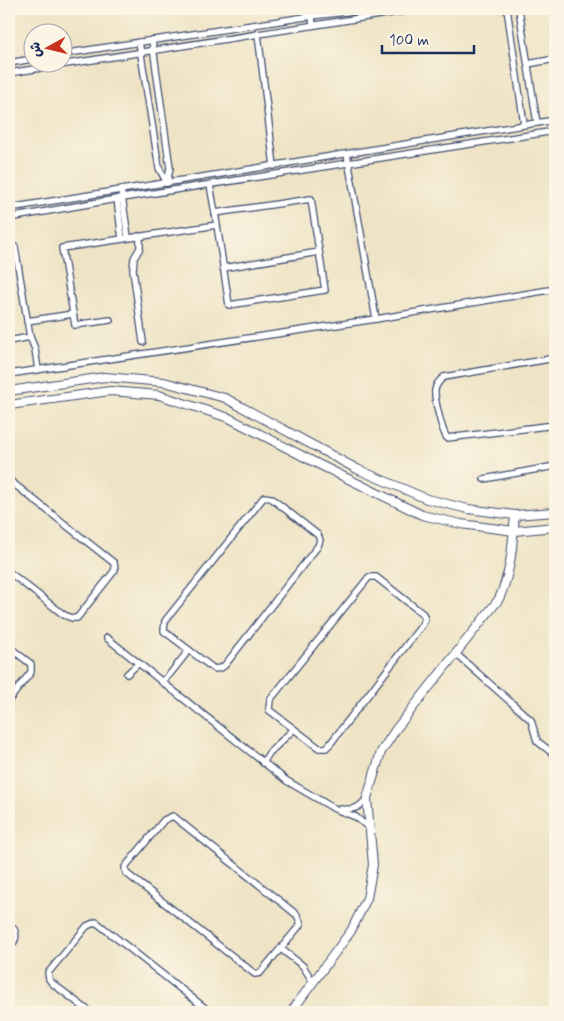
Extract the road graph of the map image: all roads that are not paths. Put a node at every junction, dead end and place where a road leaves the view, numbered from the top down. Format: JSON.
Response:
{"nodes":[{"id":1,"x":370,"y":9,"type":"edge"},
{"id":2,"x":418,"y":9,"type":"edge"},
{"id":3,"x":507,"y":9,"type":"edge"},
{"id":4,"x":519,"y":9,"type":"edge"},
{"id":5,"x":324,"y":11,"type":"edge"},
{"id":6,"x":311,"y":12,"type":"edge"},
{"id":7,"x":326,"y":23,"type":"junction"},
{"id":8,"x":313,"y":25,"type":"junction"},
{"id":9,"x":258,"y":34,"type":"junction"},
{"id":10,"x":152,"y":40,"type":"junction"},
{"id":11,"x":140,"y":42,"type":"junction"},
{"id":12,"x":153,"y":51,"type":"junction"},
{"id":13,"x":72,"y":52,"type":"edge"},
{"id":14,"x":141,"y":53,"type":"junction"},
{"id":15,"x":555,"y":59,"type":"edge"},
{"id":16,"x":22,"y":61,"type":"edge"},
{"id":17,"x":9,"y":63,"type":"edge"},
{"id":18,"x":528,"y":64,"type":"junction"},
{"id":19,"x":9,"y":73,"type":"edge"},
{"id":20,"x":555,"y":120,"type":"edge"},
{"id":21,"x":537,"y":123,"type":"junction"},
{"id":22,"x":524,"y":124,"type":"junction"},
{"id":23,"x":555,"y":131,"type":"edge"},
{"id":24,"x":347,"y":154,"type":"junction"},
{"id":25,"x":348,"y":164,"type":"junction"},
{"id":26,"x":274,"y":166,"type":"junction"},
{"id":27,"x":167,"y":183,"type":"junction"},
{"id":28,"x":210,"y":185,"type":"junction"},
{"id":29,"x":122,"y":189,"type":"junction"},
{"id":30,"x":120,"y":199,"type":"junction"},
{"id":31,"x":9,"y":208,"type":"edge"},
{"id":32,"x":215,"y":213,"type":"junction"},
{"id":33,"x":9,"y":218,"type":"edge"},
{"id":34,"x":217,"y":225,"type":"junction"},
{"id":35,"x":138,"y":236,"type":"junction"},
{"id":36,"x":125,"y":238,"type":"junction"},
{"id":37,"x":9,"y":248,"type":"edge"},
{"id":38,"x":319,"y":252,"type":"junction"},
{"id":39,"x":223,"y":268,"type":"junction"},
{"id":40,"x":555,"y":289,"type":"edge"},
{"id":41,"x":73,"y":314,"type":"junction"},
{"id":42,"x":376,"y":319,"type":"junction"},
{"id":43,"x":110,"y":320,"type":"dead end"},
{"id":44,"x":27,"y":321,"type":"junction"},
{"id":45,"x":30,"y":337,"type":"junction"},
{"id":46,"x":9,"y":341,"type":"edge"},
{"id":47,"x":143,"y":342,"type":"dead end"},
{"id":48,"x":555,"y":358,"type":"edge"},
{"id":49,"x":38,"y":370,"type":"junction"},
{"id":50,"x":9,"y":374,"type":"edge"},
{"id":51,"x":9,"y":391,"type":"edge"},
{"id":52,"x":9,"y":405,"type":"edge"},
{"id":53,"x":555,"y":425,"type":"edge"},
{"id":54,"x":555,"y":466,"type":"edge"},
{"id":55,"x":484,"y":479,"type":"dead end"},
{"id":56,"x":9,"y":480,"type":"edge"},
{"id":57,"x":555,"y":512,"type":"edge"},
{"id":58,"x":514,"y":515,"type":"junction"},
{"id":59,"x":555,"y":527,"type":"edge"},
{"id":60,"x":514,"y":531,"type":"junction"},
{"id":61,"x":9,"y":572,"type":"edge"},
{"id":62,"x":107,"y":638,"type":"dead end"},
{"id":63,"x":9,"y":647,"type":"edge"},
{"id":64,"x":189,"y":650,"type":"junction"},
{"id":65,"x":455,"y":653,"type":"junction"},
{"id":66,"x":139,"y":664,"type":"junction"},
{"id":67,"x":127,"y":674,"type":"dead end"},
{"id":68,"x":162,"y":682,"type":"junction"},
{"id":69,"x":9,"y":700,"type":"edge"},
{"id":70,"x":294,"y":729,"type":"junction"},
{"id":71,"x":555,"y":755,"type":"edge"},
{"id":72,"x":263,"y":762,"type":"junction"},
{"id":73,"x":367,"y":798,"type":"junction"},
{"id":74,"x":335,"y":809,"type":"junction"},
{"id":75,"x":369,"y":828,"type":"junction"},
{"id":76,"x":9,"y":926,"type":"edge"},
{"id":77,"x":9,"y":946,"type":"edge"},
{"id":78,"x":281,"y":949,"type":"junction"},
{"id":79,"x":313,"y":982,"type":"junction"},
{"id":80,"x":90,"y":1012,"type":"edge"},
{"id":81,"x":210,"y":1012,"type":"edge"},
{"id":82,"x":291,"y":1012,"type":"edge"}],
"edges":[{"from":1,"to":5,"type":"street"},
{"from":2,"to":7,"type":"street"},
{"from":3,"to":22,"type":"street"},
{"from":4,"to":18,"type":"street"},
{"from":5,"to":6,"type":"street"},
{"from":5,"to":7,"type":"street"},
{"from":6,"to":8,"type":"street"},
{"from":6,"to":10,"type":"street"},
{"from":7,"to":8,"type":"street"},
{"from":8,"to":9,"type":"street"},
{"from":9,"to":12,"type":"street"},
{"from":9,"to":26,"type":"street"},
{"from":10,"to":11,"type":"street"},
{"from":10,"to":12,"type":"street"},
{"from":11,"to":13,"type":"street"},
{"from":11,"to":14,"type":"street"},
{"from":12,"to":14,"type":"street"},
{"from":12,"to":27,"type":"street"},
{"from":14,"to":19,"type":"street"},
{"from":14,"to":27,"type":"street"},
{"from":15,"to":18,"type":"street"},
{"from":16,"to":17,"type":"street"},
{"from":18,"to":21,"type":"street"},
{"from":20,"to":21,"type":"street"},
{"from":21,"to":22,"type":"street"},
{"from":22,"to":24,"type":"street"},
{"from":23,"to":25,"type":"street"},
{"from":24,"to":25,"type":"street"},
{"from":24,"to":26,"type":"street"},
{"from":25,"to":28,"type":"street"},
{"from":25,"to":42,"type":"street"},
{"from":26,"to":27,"type":"street"},
{"from":27,"to":29,"type":"street"},
{"from":28,"to":30,"type":"street"},
{"from":28,"to":32,"type":"street"},
{"from":29,"to":30,"type":"street"},
{"from":29,"to":31,"type":"street"},
{"from":30,"to":33,"type":"street"},
{"from":30,"to":36,"type":"street"},
{"from":32,"to":34,"type":"street"},
{"from":32,"to":38,"type":"street"},
{"from":34,"to":35,"type":"street"},
{"from":34,"to":39,"type":"street"},
{"from":35,"to":36,"type":"street"},
{"from":35,"to":47,"type":"street"},
{"from":36,"to":41,"type":"street"},
{"from":37,"to":44,"type":"street"},
{"from":38,"to":39,"type":"street"},
{"from":38,"to":39,"type":"street"},
{"from":40,"to":42,"type":"street"},
{"from":41,"to":43,"type":"street"},
{"from":41,"to":44,"type":"street"},
{"from":42,"to":49,"type":"street"},
{"from":44,"to":45,"type":"street"},
{"from":45,"to":46,"type":"street"},
{"from":45,"to":49,"type":"street"},
{"from":48,"to":53,"type":"street"},
{"from":49,"to":50,"type":"street"},
{"from":51,"to":58,"type":"street"},
{"from":52,"to":60,"type":"street"},
{"from":54,"to":55,"type":"street"},
{"from":56,"to":61,"type":"street"},
{"from":57,"to":58,"type":"street"},
{"from":58,"to":60,"type":"street"},
{"from":59,"to":60,"type":"street"},
{"from":60,"to":65,"type":"street"},
{"from":62,"to":66,"type":"street"},
{"from":63,"to":69,"type":"street"},
{"from":64,"to":64,"type":"street"},
{"from":64,"to":68,"type":"street"},
{"from":65,"to":71,"type":"street"},
{"from":65,"to":73,"type":"street"},
{"from":66,"to":67,"type":"street"},
{"from":66,"to":68,"type":"street"},
{"from":68,"to":72,"type":"street"},
{"from":70,"to":70,"type":"street"},
{"from":70,"to":72,"type":"street"},
{"from":72,"to":74,"type":"street"},
{"from":73,"to":74,"type":"street"},
{"from":73,"to":75,"type":"street"},
{"from":74,"to":75,"type":"street"},
{"from":75,"to":79,"type":"street"},
{"from":76,"to":77,"type":"street"},
{"from":78,"to":78,"type":"street"},
{"from":78,"to":79,"type":"street"},
{"from":79,"to":82,"type":"street"},
{"from":80,"to":81,"type":"street"}]}
